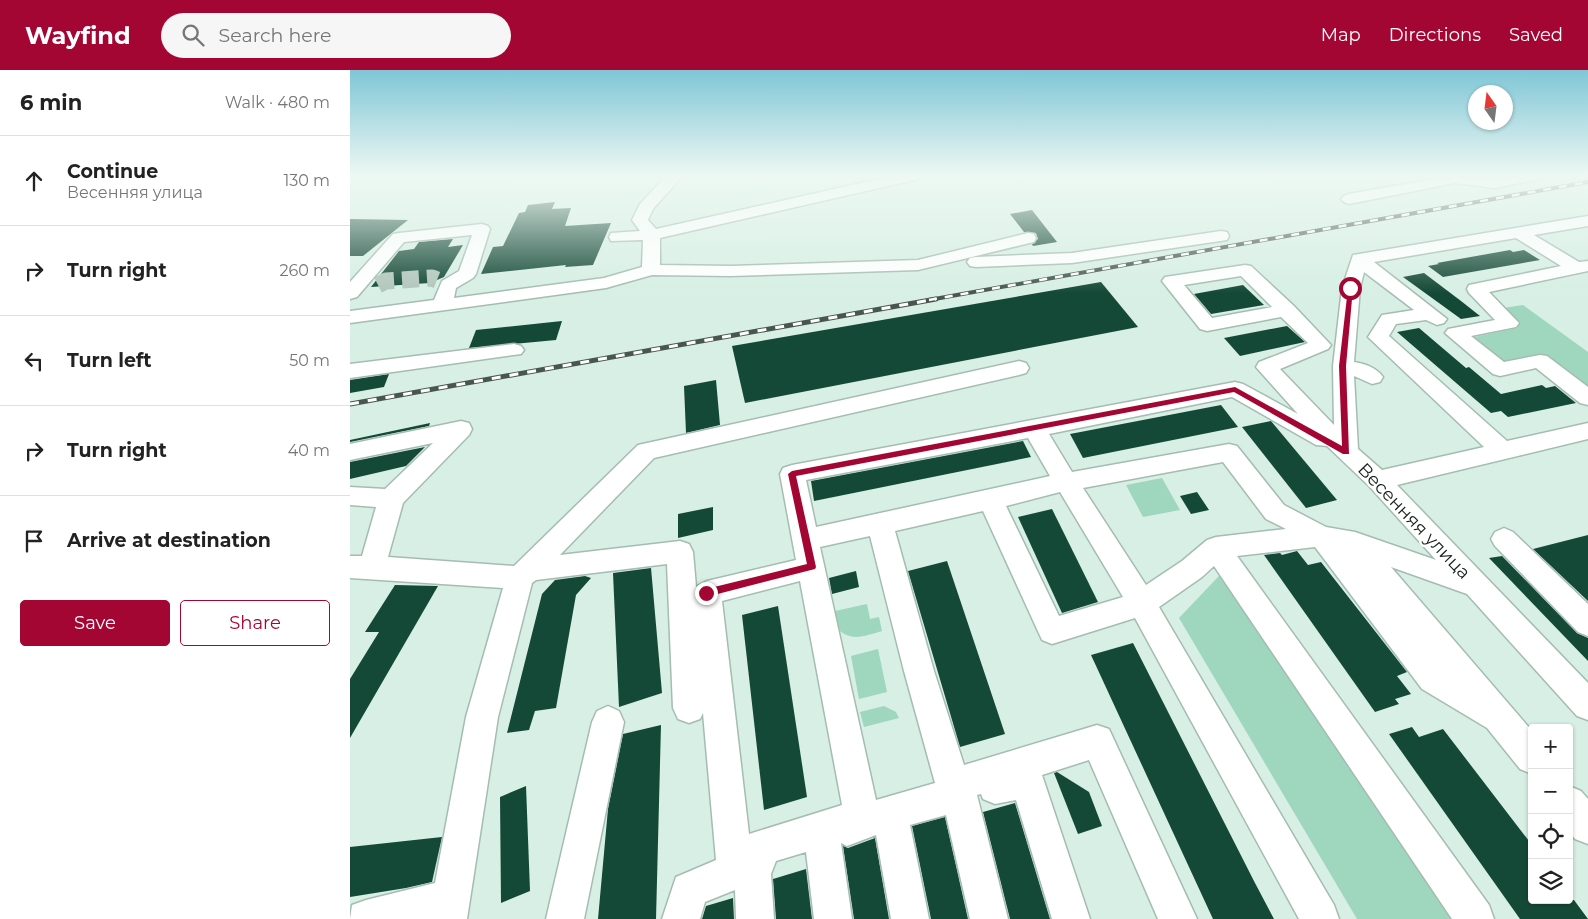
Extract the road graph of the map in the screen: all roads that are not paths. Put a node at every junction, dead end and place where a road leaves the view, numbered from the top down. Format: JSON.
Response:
{"nodes":[{"id":1,"x":643,"y":214,"type":"edge"},
{"id":2,"x":749,"y":214,"type":"edge"},
{"id":3,"x":1588,"y":221,"type":"edge"},
{"id":4,"x":1519,"y":233,"type":"junction"},
{"id":5,"x":652,"y":235,"type":"junction"},
{"id":6,"x":1222,"y":236,"type":"dead end"},
{"id":7,"x":617,"y":237,"type":"dead end"},
{"id":8,"x":1028,"y":238,"type":"dead end"},
{"id":9,"x":1359,"y":260,"type":"junction"},
{"id":10,"x":918,"y":265,"type":"junction"},
{"id":11,"x":1582,"y":267,"type":"edge"},
{"id":12,"x":573,"y":268,"type":"dead end"},
{"id":13,"x":651,"y":270,"type":"junction"},
{"id":14,"x":378,"y":285,"type":"tunnel mouth"},
{"id":15,"x":564,"y":289,"type":"junction"},
{"id":16,"x":350,"y":294,"type":"edge"},
{"id":17,"x":442,"y":305,"type":"junction"},
{"id":18,"x":1286,"y":310,"type":"junction"},
{"id":19,"x":1430,"y":314,"type":"junction"},
{"id":20,"x":350,"y":317,"type":"edge"},
{"id":21,"x":1455,"y":333,"type":"junction"},
{"id":22,"x":514,"y":350,"type":"dead end"},
{"id":23,"x":1343,"y":366,"type":"junction"},
{"id":24,"x":1019,"y":368,"type":"dead end"},
{"id":25,"x":350,"y":371,"type":"edge"},
{"id":26,"x":1372,"y":377,"type":"dead end"},
{"id":27,"x":1588,"y":398,"type":"edge"},
{"id":28,"x":1034,"y":429,"type":"junction"},
{"id":29,"x":1588,"y":431,"type":"edge"},
{"id":30,"x":350,"y":452,"type":"edge"},
{"id":31,"x":1346,"y":452,"type":"junction"},
{"id":32,"x":1504,"y":452,"type":"junction"},
{"id":33,"x":1378,"y":480,"type":"junction"},
{"id":34,"x":1065,"y":482,"type":"junction"},
{"id":35,"x":350,"y":496,"type":"edge"},
{"id":36,"x":390,"y":499,"type":"junction"},
{"id":37,"x":991,"y":500,"type":"junction"},
{"id":38,"x":880,"y":523,"type":"junction"},
{"id":39,"x":1321,"y":536,"type":"junction"},
{"id":40,"x":1504,"y":539,"type":"dead end"},
{"id":41,"x":1355,"y":543,"type":"junction"},
{"id":42,"x":1216,"y":548,"type":"junction"},
{"id":43,"x":809,"y":554,"type":"junction"},
{"id":44,"x":361,"y":567,"type":"edge"},
{"id":45,"x":523,"y":574,"type":"junction"},
{"id":46,"x":1476,"y":586,"type":"junction"},
{"id":47,"x":1142,"y":603,"type":"junction"},
{"id":48,"x":1588,"y":623,"type":"edge"},
{"id":49,"x":1588,"y":705,"type":"edge"},
{"id":50,"x":689,"y":708,"type":"dead end"},
{"id":51,"x":1499,"y":717,"type":"junction"},
{"id":52,"x":608,"y":722,"type":"dead end"},
{"id":53,"x":1528,"y":752,"type":"edge"},
{"id":54,"x":956,"y":790,"type":"junction"},
{"id":55,"x":1573,"y":808,"type":"edge"},
{"id":56,"x":876,"y":814,"type":"junction"},
{"id":57,"x":1588,"y":826,"type":"edge"},
{"id":58,"x":822,"y":836,"type":"junction"},
{"id":59,"x":752,"y":863,"type":"junction"},
{"id":60,"x":450,"y":908,"type":"edge"},
{"id":61,"x":366,"y":919,"type":"edge"},
{"id":62,"x":565,"y":919,"type":"edge"},
{"id":63,"x":681,"y":919,"type":"edge"},
{"id":64,"x":755,"y":919,"type":"edge"},
{"id":65,"x":833,"y":919,"type":"edge"},
{"id":66,"x":910,"y":919,"type":"edge"},
{"id":67,"x":989,"y":919,"type":"edge"},
{"id":68,"x":1071,"y":919,"type":"edge"},
{"id":69,"x":1178,"y":919,"type":"edge"},
{"id":70,"x":1320,"y":919,"type":"edge"},
{"id":71,"x":1475,"y":919,"type":"edge"}],
"edges":[{"from":1,"to":5,"type":"street"},
{"from":2,"to":5,"type":"street"},
{"from":3,"to":4,"type":"street"},
{"from":4,"to":9,"type":"street"},
{"from":4,"to":11,"type":"street"},
{"from":5,"to":7,"type":"street"},
{"from":5,"to":13,"type":"street"},
{"from":6,"to":10,"type":"street"},
{"from":8,"to":10,"type":"street"},
{"from":9,"to":19,"type":"street"},
{"from":9,"to":23,"type":"street","name":"Весенняя улица"},
{"from":10,"to":13,"type":"street"},
{"from":11,"to":21,"type":"street"},
{"from":12,"to":15,"type":"street"},
{"from":13,"to":15,"type":"street"},
{"from":14,"to":16,"type":"street"},
{"from":15,"to":17,"type":"street"},
{"from":16,"to":17,"type":"street"},
{"from":17,"to":20,"type":"street"},
{"from":18,"to":18,"type":"street"},
{"from":18,"to":31,"type":"street"},
{"from":19,"to":21,"type":"street"},
{"from":19,"to":32,"type":"street"},
{"from":21,"to":27,"type":"street"},
{"from":22,"to":25,"type":"street"},
{"from":23,"to":26,"type":"street"},
{"from":23,"to":31,"type":"street","name":"Весенняя улица"},
{"from":24,"to":45,"type":"street"},
{"from":28,"to":31,"type":"street"},
{"from":28,"to":34,"type":"street"},
{"from":28,"to":43,"type":"street"},
{"from":29,"to":32,"type":"street"},
{"from":30,"to":36,"type":"street"},
{"from":31,"to":33,"type":"street","name":"Весенняя улица"},
{"from":32,"to":33,"type":"street"},
{"from":33,"to":46,"type":"street","name":"Весенняя улица"},
{"from":34,"to":37,"type":"street"},
{"from":34,"to":39,"type":"street"},
{"from":34,"to":47,"type":"street"},
{"from":35,"to":36,"type":"street"},
{"from":36,"to":44,"type":"street"},
{"from":37,"to":38,"type":"street"},
{"from":37,"to":47,"type":"street"},
{"from":38,"to":43,"type":"street"},
{"from":38,"to":54,"type":"street"},
{"from":39,"to":41,"type":"street"},
{"from":39,"to":42,"type":"street"},
{"from":39,"to":51,"type":"street"},
{"from":40,"to":48,"type":"street"},
{"from":41,"to":46,"type":"street"},
{"from":41,"to":51,"type":"street"},
{"from":42,"to":47,"type":"street"},
{"from":42,"to":71,"type":"street"},
{"from":43,"to":56,"type":"street"},
{"from":43,"to":56,"type":"street"},
{"from":44,"to":45,"type":"street"},
{"from":45,"to":50,"type":"street"},
{"from":45,"to":60,"type":"street"},
{"from":46,"to":49,"type":"street","name":"Весенняя улица"},
{"from":47,"to":70,"type":"street"},
{"from":51,"to":53,"type":"street"},
{"from":52,"to":62,"type":"street"},
{"from":54,"to":56,"type":"street"},
{"from":54,"to":67,"type":"street"},
{"from":54,"to":68,"type":"street"},
{"from":54,"to":69,"type":"street"},
{"from":55,"to":57,"type":"street"},
{"from":56,"to":58,"type":"street"},
{"from":56,"to":66,"type":"street"},
{"from":58,"to":59,"type":"street"},
{"from":58,"to":65,"type":"street"},
{"from":59,"to":63,"type":"street"},
{"from":59,"to":64,"type":"street"},
{"from":60,"to":61,"type":"street"}]}
